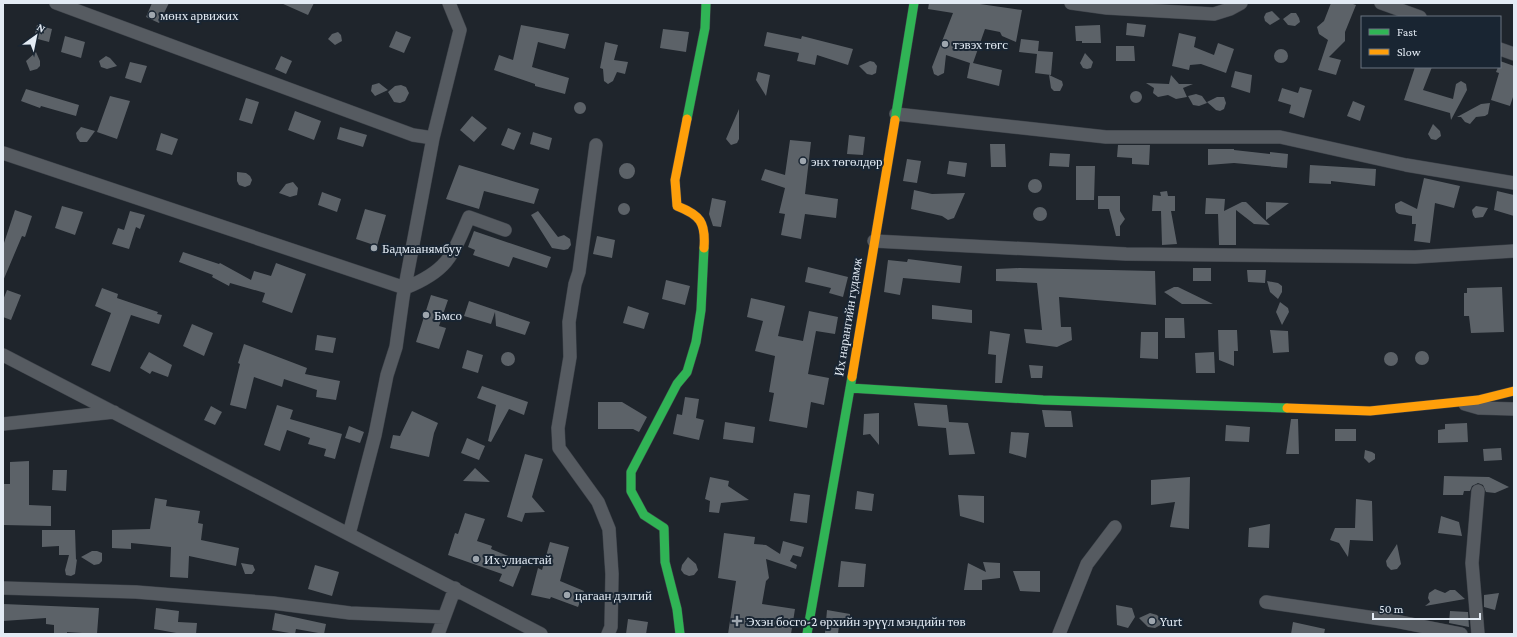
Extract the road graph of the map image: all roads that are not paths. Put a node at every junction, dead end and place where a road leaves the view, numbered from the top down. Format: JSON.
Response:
{"nodes":[{"id":1,"x":56,"y":3,"type":"edge"},
{"id":2,"x":449,"y":3,"type":"edge"},
{"id":3,"x":706,"y":3,"type":"edge"},
{"id":4,"x":914,"y":3,"type":"edge"},
{"id":5,"x":1071,"y":3,"type":"edge"},
{"id":6,"x":1241,"y":3,"type":"edge"},
{"id":7,"x":1381,"y":3,"type":"edge"},
{"id":8,"x":1417,"y":16,"type":"edge"},
{"id":9,"x":1501,"y":49,"type":"edge"},
{"id":10,"x":1514,"y":54,"type":"edge"},
{"id":11,"x":896,"y":114,"type":"junction"},
{"id":12,"x":433,"y":138,"type":"junction"},
{"id":13,"x":596,"y":145,"type":"dead end"},
{"id":14,"x":3,"y":153,"type":"edge"},
{"id":15,"x":1514,"y":183,"type":"edge"},
{"id":16,"x":505,"y":230,"type":"dead end"},
{"id":17,"x":874,"y":241,"type":"junction"},
{"id":18,"x":1514,"y":251,"type":"edge"},
{"id":19,"x":405,"y":288,"type":"junction"},
{"id":20,"x":3,"y":355,"type":"edge"},
{"id":21,"x":850,"y":388,"type":"junction"},
{"id":22,"x":1514,"y":391,"type":"edge"},
{"id":23,"x":1458,"y":402,"type":"junction"},
{"id":24,"x":1514,"y":409,"type":"edge"},
{"id":25,"x":114,"y":412,"type":"junction"},
{"id":26,"x":3,"y":424,"type":"edge"},
{"id":27,"x":1478,"y":491,"type":"dead end"},
{"id":28,"x":1115,"y":527,"type":"dead end"},
{"id":29,"x":349,"y":534,"type":"junction"},
{"id":30,"x":3,"y":588,"type":"edge"},
{"id":31,"x":455,"y":588,"type":"junction"},
{"id":32,"x":1266,"y":602,"type":"dead end"},
{"id":33,"x":444,"y":617,"type":"junction"},
{"id":34,"x":438,"y":634,"type":"edge"},
{"id":35,"x":541,"y":634,"type":"edge"},
{"id":36,"x":608,"y":634,"type":"edge"},
{"id":37,"x":680,"y":634,"type":"edge"},
{"id":38,"x":807,"y":634,"type":"edge"},
{"id":39,"x":1059,"y":634,"type":"edge"},
{"id":40,"x":1461,"y":634,"type":"edge"},
{"id":41,"x":1478,"y":634,"type":"edge"}],
"edges":[{"from":1,"to":12,"type":"street"},
{"from":2,"to":12,"type":"street"},
{"from":3,"to":37,"type":"street"},
{"from":4,"to":11,"type":"street","name":"Их нарангийн гудамж"},
{"from":5,"to":6,"type":"street"},
{"from":7,"to":8,"type":"street"},
{"from":9,"to":10,"type":"street"},
{"from":11,"to":15,"type":"street"},
{"from":11,"to":17,"type":"street","name":"Их нарангийн гудамж"},
{"from":12,"to":19,"type":"street"},
{"from":13,"to":36,"type":"street"},
{"from":14,"to":19,"type":"street"},
{"from":16,"to":19,"type":"street"},
{"from":17,"to":18,"type":"street"},
{"from":17,"to":21,"type":"street","name":"Их нарангийн гудамж"},
{"from":19,"to":29,"type":"street"},
{"from":20,"to":25,"type":"street"},
{"from":21,"to":23,"type":"street"},
{"from":21,"to":38,"type":"street","name":"Их нарангийн гудамж"},
{"from":22,"to":23,"type":"street"},
{"from":23,"to":24,"type":"street"},
{"from":25,"to":26,"type":"street"},
{"from":25,"to":29,"type":"street"},
{"from":27,"to":41,"type":"street"},
{"from":28,"to":39,"type":"street"},
{"from":29,"to":31,"type":"street"},
{"from":30,"to":33,"type":"street"},
{"from":31,"to":33,"type":"street"},
{"from":31,"to":35,"type":"street"},
{"from":32,"to":40,"type":"street"},
{"from":33,"to":34,"type":"street"}]}
